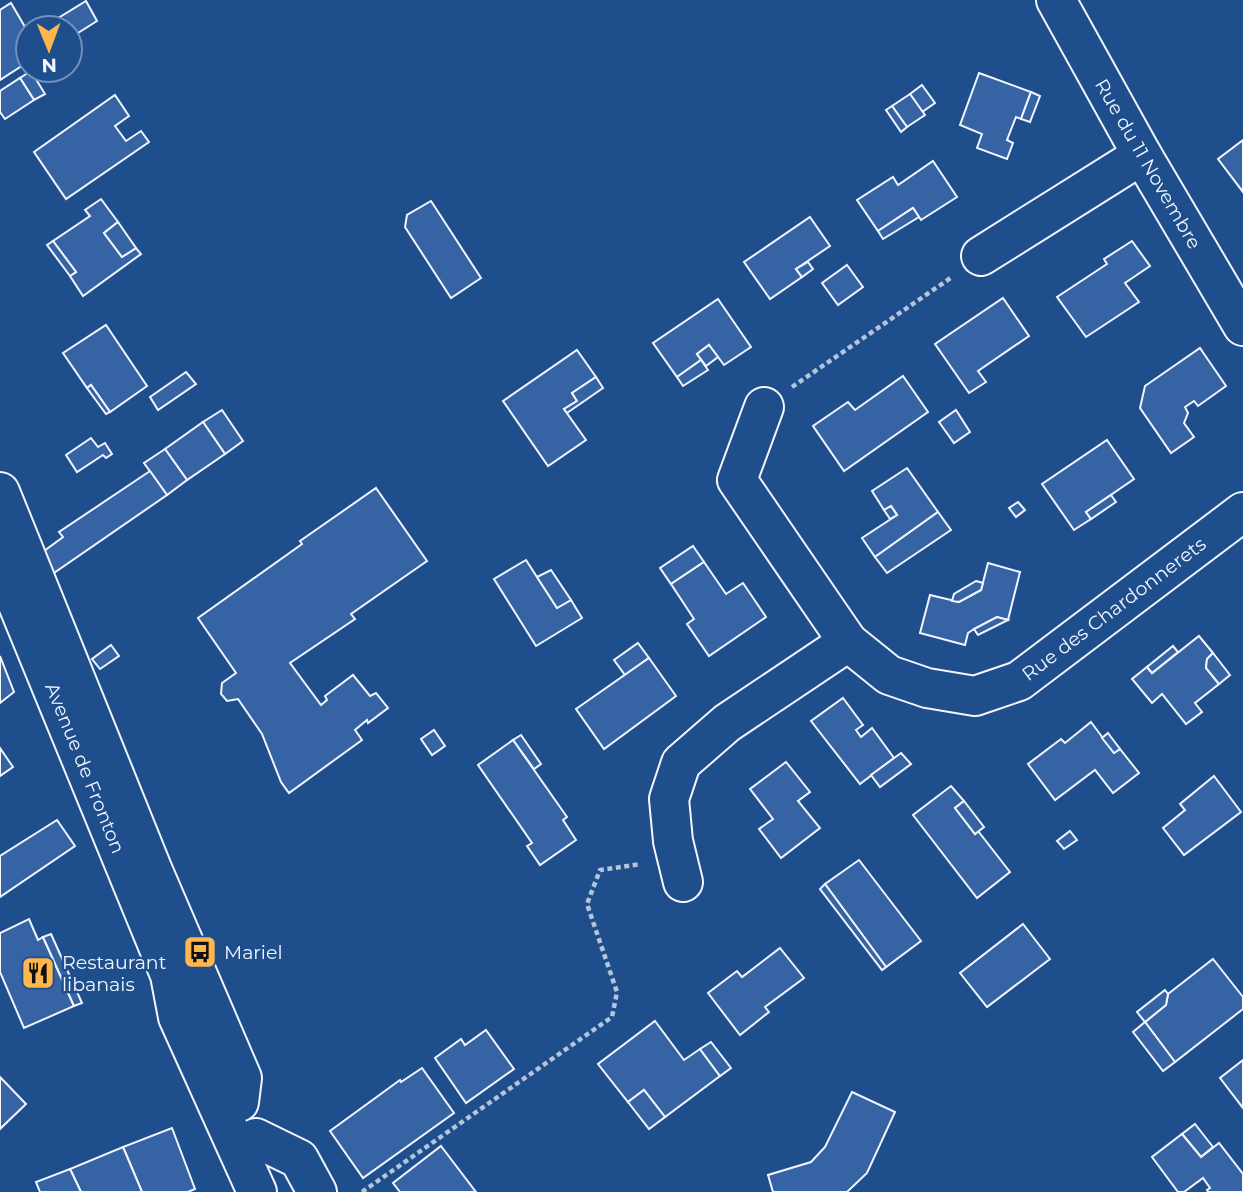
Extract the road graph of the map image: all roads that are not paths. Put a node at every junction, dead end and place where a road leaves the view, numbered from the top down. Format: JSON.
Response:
{"nodes":[{"id":1,"x":1056,"y":0,"type":"edge"},
{"id":2,"x":1142,"y":155,"type":"junction"},
{"id":3,"x":981,"y":257,"type":"road end"},
{"id":4,"x":1243,"y":326,"type":"edge"},
{"id":5,"x":764,"y":407,"type":"road end"},
{"id":6,"x":0,"y":492,"type":"edge"},
{"id":7,"x":1243,"y":512,"type":"edge"},
{"id":8,"x":0,"y":561,"type":"edge"},
{"id":9,"x":848,"y":642,"type":"junction"},
{"id":10,"x":683,"y":882,"type":"dead end"},
{"id":11,"x":166,"y":967,"type":"junction"},
{"id":12,"x":239,"y":1102,"type":"junction"},
{"id":13,"x":256,"y":1138,"type":"junction"},
{"id":14,"x":257,"y":1192,"type":"edge"},
{"id":15,"x":283,"y":1192,"type":"edge"},
{"id":16,"x":317,"y":1192,"type":"edge"}],
"edges":[{"from":1,"to":2,"type":"street","name":"Rue du 11 Novembre"},
{"from":2,"to":3,"type":"street"},
{"from":2,"to":4,"type":"street","name":"Rue du 11 Novembre"},
{"from":5,"to":9,"type":"street","name":"Rue des Chardonnerets"},
{"from":6,"to":12,"type":"street"},
{"from":7,"to":9,"type":"street","name":"Rue des Chardonnerets"},
{"from":8,"to":11,"type":"street","name":"Avenue de Fronton"},
{"from":9,"to":10,"type":"street"},
{"from":11,"to":12,"type":"street","name":"Avenue de Fronton"},
{"from":11,"to":14,"type":"street","name":"Avenue de Fronton"},
{"from":12,"to":13,"type":"street","name":"Avenue de Fronton"},
{"from":13,"to":15,"type":"street","name":"Avenue de Fronton"},
{"from":13,"to":16,"type":"street"}]}
